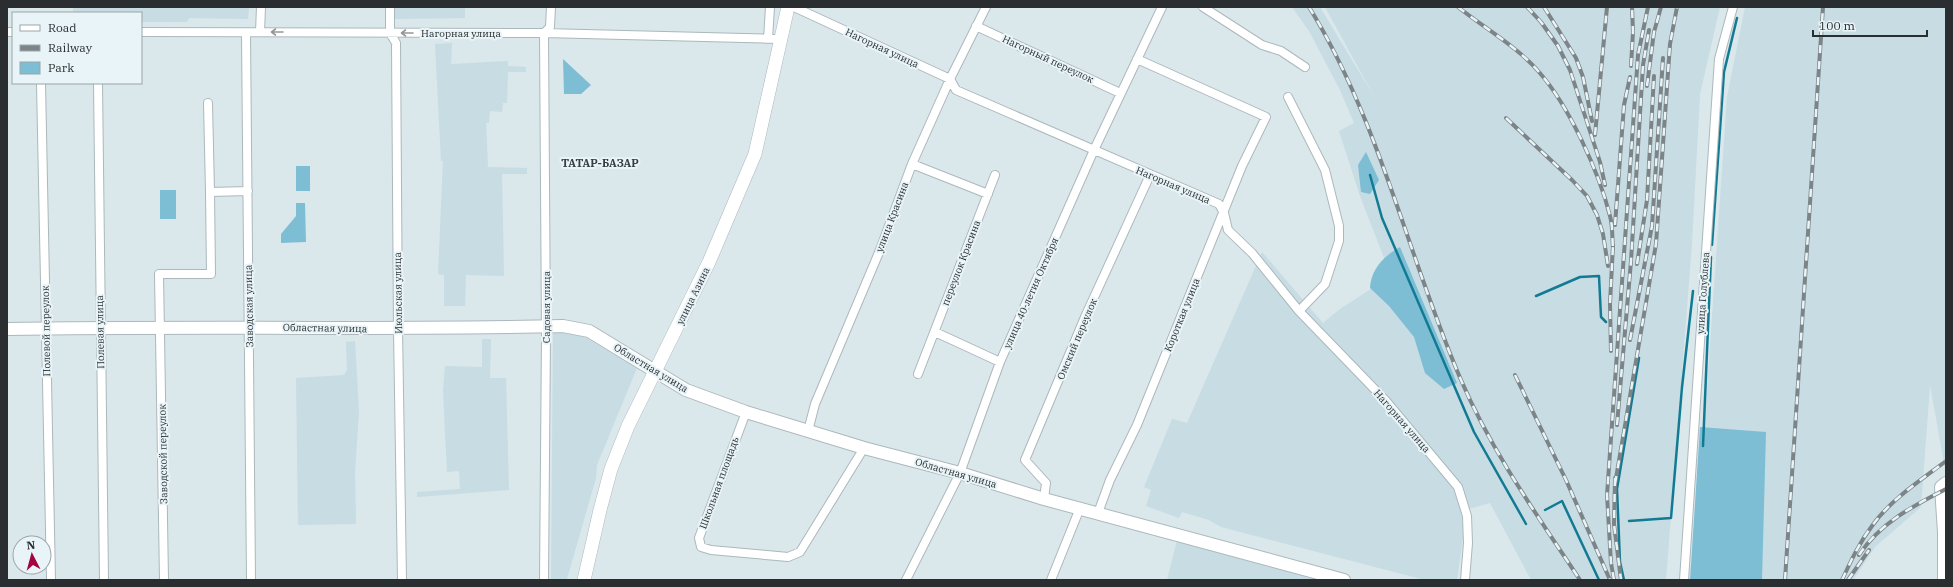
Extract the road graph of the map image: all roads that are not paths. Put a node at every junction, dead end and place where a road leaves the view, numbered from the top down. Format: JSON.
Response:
{"nodes":[{"id":1,"x":261,"y":7,"type":"edge"},
{"id":2,"x":390,"y":7,"type":"edge"},
{"id":3,"x":551,"y":7,"type":"edge"},
{"id":4,"x":770,"y":7,"type":"edge"},
{"id":5,"x":788,"y":7,"type":"edge"},
{"id":6,"x":794,"y":7,"type":"edge"},
{"id":7,"x":986,"y":7,"type":"edge"},
{"id":8,"x":1162,"y":7,"type":"edge"},
{"id":9,"x":1203,"y":7,"type":"edge"},
{"id":10,"x":1733,"y":7,"type":"edge"},
{"id":11,"x":976,"y":26,"type":"junction"},
{"id":12,"x":142,"y":32,"type":"edge"},
{"id":13,"x":246,"y":32,"type":"junction"},
{"id":14,"x":260,"y":32,"type":"junction"},
{"id":15,"x":390,"y":32,"type":"junction"},
{"id":16,"x":544,"y":33,"type":"junction"},
{"id":17,"x":774,"y":39,"type":"junction"},
{"id":18,"x":1137,"y":59,"type":"junction"},
{"id":19,"x":1305,"y":67,"type":"dead end"},
{"id":20,"x":950,"y":79,"type":"junction"},
{"id":21,"x":41,"y":84,"type":"edge"},
{"id":22,"x":98,"y":84,"type":"edge"},
{"id":23,"x":1120,"y":94,"type":"junction"},
{"id":24,"x":1288,"y":97,"type":"dead end"},
{"id":25,"x":208,"y":103,"type":"dead end"},
{"id":26,"x":1094,"y":150,"type":"junction"},
{"id":27,"x":912,"y":164,"type":"junction"},
{"id":28,"x":995,"y":175,"type":"dead end"},
{"id":29,"x":1150,"y":175,"type":"junction"},
{"id":30,"x":248,"y":191,"type":"junction"},
{"id":31,"x":210,"y":192,"type":"junction"},
{"id":32,"x":988,"y":194,"type":"junction"},
{"id":33,"x":1224,"y":213,"type":"junction"},
{"id":34,"x":1299,"y":311,"type":"junction"},
{"id":35,"x":100,"y":327,"type":"junction"},
{"id":36,"x":250,"y":327,"type":"junction"},
{"id":37,"x":546,"y":327,"type":"junction"},
{"id":38,"x":46,"y":328,"type":"junction"},
{"id":39,"x":160,"y":328,"type":"junction"},
{"id":40,"x":7,"y":329,"type":"edge"},
{"id":41,"x":398,"y":329,"type":"junction"},
{"id":42,"x":935,"y":332,"type":"junction"},
{"id":43,"x":1000,"y":362,"type":"junction"},
{"id":44,"x":657,"y":371,"type":"junction"},
{"id":45,"x":918,"y":374,"type":"dead end"},
{"id":46,"x":746,"y":412,"type":"junction"},
{"id":47,"x":808,"y":431,"type":"junction"},
{"id":48,"x":864,"y":448,"type":"junction"},
{"id":49,"x":960,"y":473,"type":"junction"},
{"id":50,"x":1946,"y":483,"type":"edge"},
{"id":51,"x":1044,"y":499,"type":"junction"},
{"id":52,"x":1080,"y":508,"type":"junction"},
{"id":53,"x":1098,"y":513,"type":"junction"},
{"id":54,"x":51,"y":580,"type":"edge"},
{"id":55,"x":104,"y":580,"type":"edge"},
{"id":56,"x":164,"y":580,"type":"edge"},
{"id":57,"x":252,"y":580,"type":"edge"},
{"id":58,"x":402,"y":580,"type":"edge"},
{"id":59,"x":544,"y":580,"type":"edge"},
{"id":60,"x":584,"y":580,"type":"edge"},
{"id":61,"x":906,"y":580,"type":"edge"},
{"id":62,"x":1051,"y":580,"type":"edge"},
{"id":63,"x":1344,"y":580,"type":"edge"},
{"id":64,"x":1465,"y":580,"type":"edge"},
{"id":65,"x":1684,"y":580,"type":"edge"},
{"id":66,"x":1944,"y":580,"type":"edge"}],
"edges":[{"from":1,"to":14,"type":"street"},
{"from":2,"to":15,"type":"street","name":"Июльская улица"},
{"from":3,"to":16,"type":"street"},
{"from":4,"to":17,"type":"street"},
{"from":5,"to":17,"type":"main road","name":"улица Азина"},
{"from":6,"to":20,"type":"street","name":"Нагорная улица"},
{"from":7,"to":11,"type":"street","name":"улица Красина"},
{"from":8,"to":18,"type":"street","name":"улица 40-летия Октября"},
{"from":9,"to":19,"type":"street"},
{"from":10,"to":65,"type":"street","name":"улица Голублева"},
{"from":11,"to":20,"type":"street","name":"улица Красина"},
{"from":11,"to":23,"type":"street","name":"Нагорный переулок"},
{"from":12,"to":13,"type":"street","name":"Нагорная улица"},
{"from":13,"to":14,"type":"street","name":"Нагорная улица"},
{"from":13,"to":30,"type":"street","name":"Заводская улица"},
{"from":15,"to":14,"type":"street","name":"Нагорная улица","one_way":true},
{"from":16,"to":15,"type":"street","name":"Нагорная улица","one_way":true},
{"from":15,"to":41,"type":"street","name":"Июльская улица"},
{"from":16,"to":17,"type":"street","name":"Нагорная улица"},
{"from":16,"to":37,"type":"street","name":"Садовая улица"},
{"from":17,"to":44,"type":"main road","name":"улица Азина"},
{"from":18,"to":23,"type":"street","name":"улица 40-летия Октября"},
{"from":18,"to":33,"type":"street","name":"Короткая улица"},
{"from":20,"to":26,"type":"street","name":"Нагорная улица"},
{"from":20,"to":27,"type":"street","name":"улица Красина"},
{"from":21,"to":38,"type":"street","name":"Полевой переулок"},
{"from":22,"to":35,"type":"street","name":"Полевая улица"},
{"from":23,"to":26,"type":"street","name":"улица 40-летия Октября"},
{"from":24,"to":34,"type":"street"},
{"from":25,"to":31,"type":"street"},
{"from":26,"to":29,"type":"street","name":"Нагорная улица"},
{"from":26,"to":43,"type":"street","name":"улица 40-летия Октября"},
{"from":27,"to":32,"type":"street"},
{"from":27,"to":47,"type":"street","name":"улица Красина"},
{"from":28,"to":32,"type":"street","name":"переулок Красина"},
{"from":29,"to":33,"type":"street","name":"Нагорная улица"},
{"from":29,"to":51,"type":"street","name":"Омский переулок"},
{"from":30,"to":31,"type":"street"},
{"from":30,"to":36,"type":"street","name":"Заводская улица"},
{"from":31,"to":39,"type":"street","name":"Заводской переулок"},
{"from":32,"to":42,"type":"street","name":"переулок Красина"},
{"from":33,"to":34,"type":"street","name":"Нагорная улица"},
{"from":33,"to":53,"type":"street","name":"Короткая улица"},
{"from":34,"to":64,"type":"street","name":"Нагорная улица"},
{"from":35,"to":38,"type":"main road","name":"Областная улица"},
{"from":35,"to":39,"type":"main road","name":"Областная улица"},
{"from":35,"to":55,"type":"street","name":"Полевая улица"},
{"from":36,"to":39,"type":"main road","name":"Областная улица"},
{"from":36,"to":41,"type":"main road","name":"Областная улица"},
{"from":36,"to":57,"type":"street","name":"Заводская улица"},
{"from":37,"to":41,"type":"main road","name":"Областная улица"},
{"from":37,"to":44,"type":"main road","name":"Областная улица"},
{"from":37,"to":59,"type":"street","name":"Садовая улица"},
{"from":38,"to":40,"type":"main road","name":"Областная улица"},
{"from":38,"to":54,"type":"street","name":"Полевой переулок"},
{"from":39,"to":56,"type":"street","name":"Заводской переулок"},
{"from":41,"to":58,"type":"street","name":"Июльская улица"},
{"from":42,"to":43,"type":"street"},
{"from":42,"to":45,"type":"street","name":"переулок Красина"},
{"from":43,"to":49,"type":"street","name":"улица 40-летия Октября"},
{"from":44,"to":46,"type":"main road","name":"Областная улица"},
{"from":44,"to":60,"type":"main road","name":"улица Азина"},
{"from":46,"to":47,"type":"main road","name":"Областная улица"},
{"from":46,"to":48,"type":"street","name":"Школьная площадь"},
{"from":47,"to":48,"type":"main road","name":"Областная улица"},
{"from":48,"to":49,"type":"main road","name":"Областная улица"},
{"from":49,"to":51,"type":"main road","name":"Областная улица"},
{"from":49,"to":61,"type":"street","name":"улица 40-летия Октября"},
{"from":50,"to":66,"type":"main road"},
{"from":51,"to":52,"type":"main road","name":"Областная улица"},
{"from":52,"to":53,"type":"main road","name":"Областная улица"},
{"from":52,"to":62,"type":"street"},
{"from":53,"to":63,"type":"main road","name":"Областная улица"}]}
